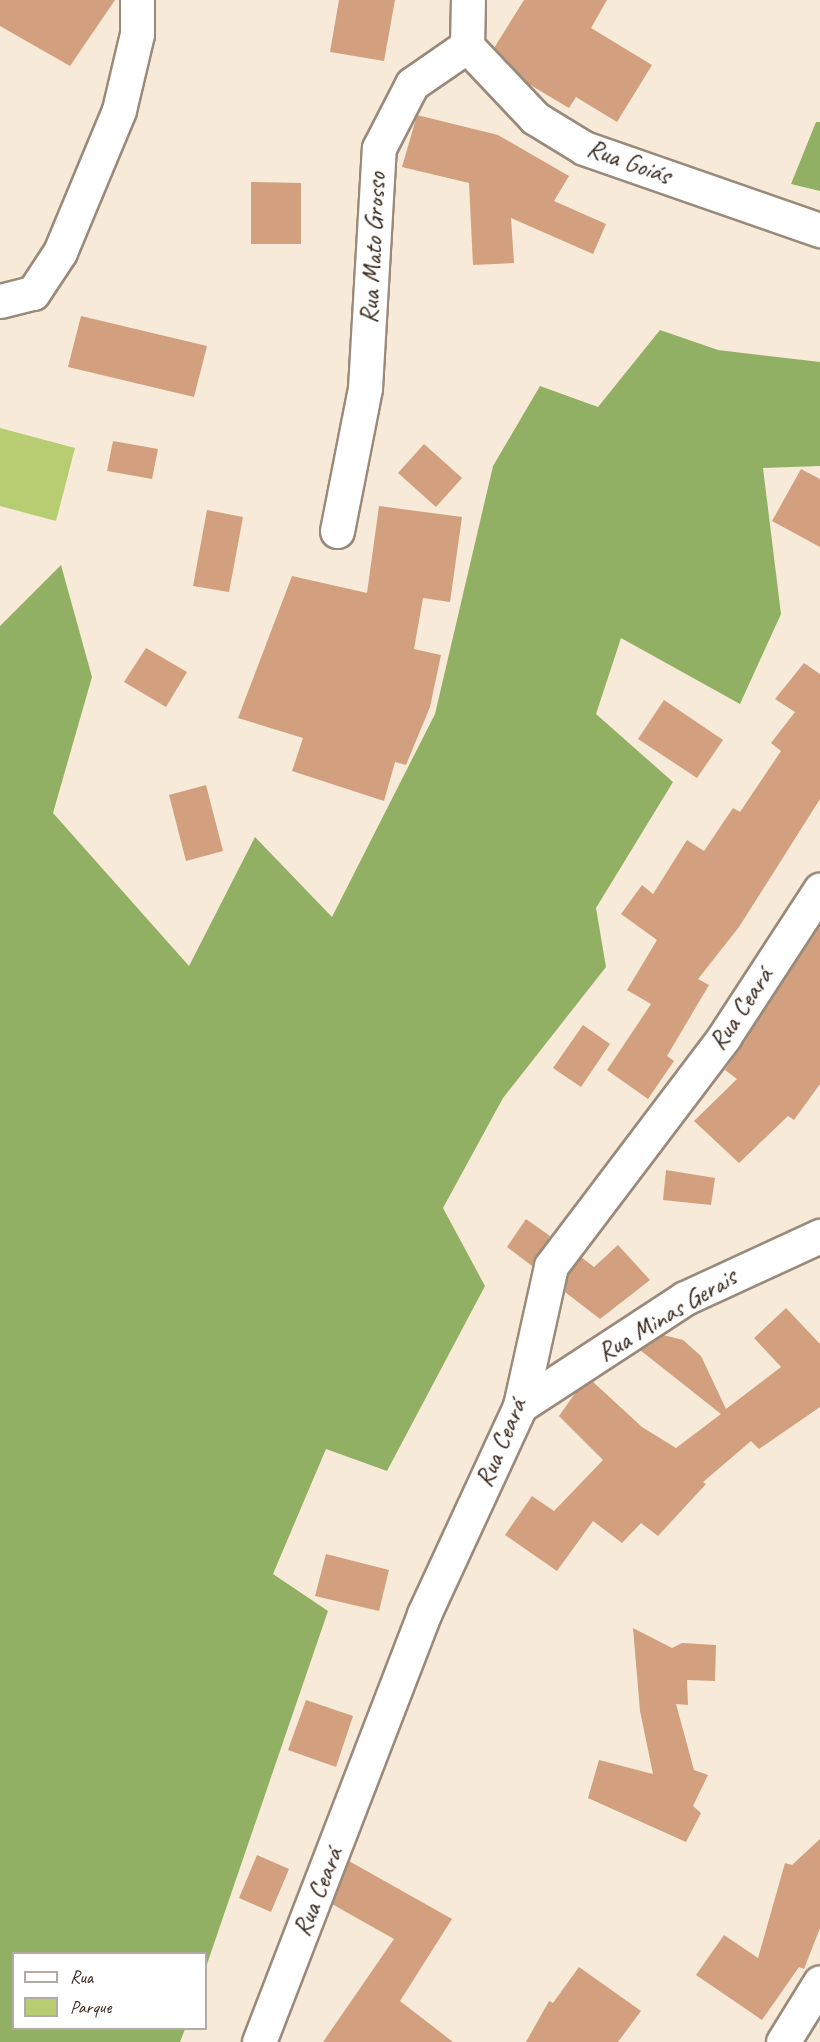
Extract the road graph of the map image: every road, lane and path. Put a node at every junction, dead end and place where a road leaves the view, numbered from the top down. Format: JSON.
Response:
{"nodes":[{"id":1,"x":137,"y":0,"type":"edge"},
{"id":2,"x":472,"y":2,"type":"edge"},
{"id":3,"x":467,"y":46,"type":"junction"},
{"id":4,"x":820,"y":230,"type":"edge"},
{"id":5,"x":0,"y":301,"type":"edge"},
{"id":6,"x":337,"y":531,"type":"dead end"},
{"id":7,"x":820,"y":890,"type":"edge"},
{"id":8,"x":820,"y":1236,"type":"edge"},
{"id":9,"x":520,"y":1407,"type":"junction"},
{"id":10,"x":820,"y":1982,"type":"edge"},
{"id":11,"x":259,"y":2042,"type":"edge"},
{"id":12,"x":783,"y":2042,"type":"edge"}],
"edges":[{"from":1,"to":5,"type":"street"},
{"from":2,"to":3,"type":"street"},
{"from":3,"to":4,"type":"street","name":"Rua Goiás"},
{"from":3,"to":6,"type":"street","name":"Rua Mato Grosso"},
{"from":7,"to":9,"type":"street","name":"Rua Ceará"},
{"from":8,"to":9,"type":"street","name":"Rua Minas Gerais"},
{"from":9,"to":11,"type":"street","name":"Rua Ceará"},
{"from":10,"to":12,"type":"street"}]}
